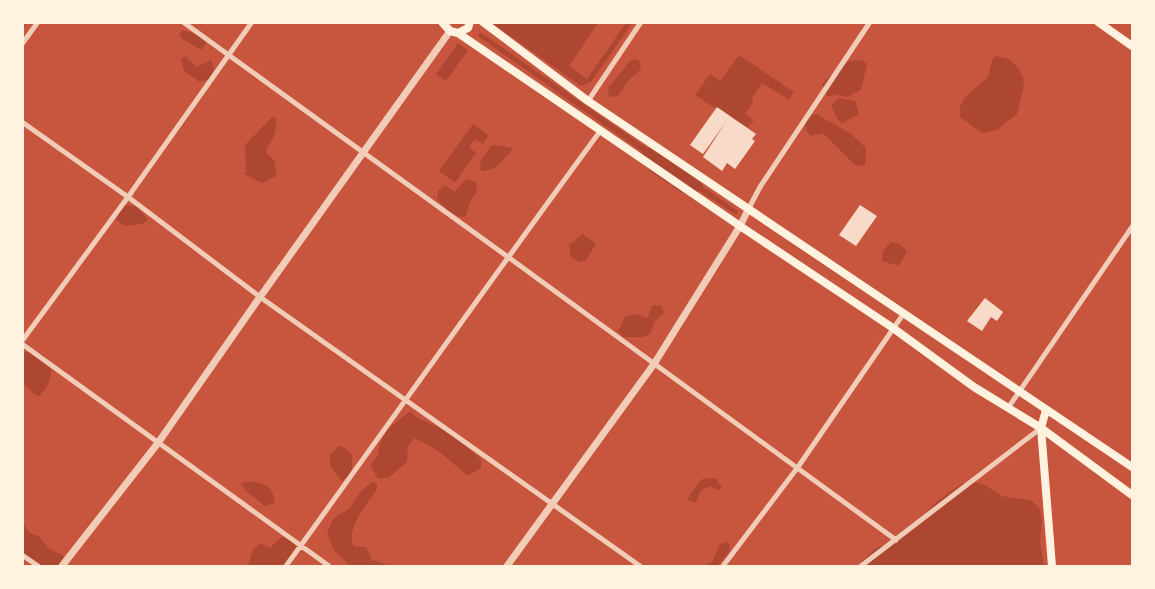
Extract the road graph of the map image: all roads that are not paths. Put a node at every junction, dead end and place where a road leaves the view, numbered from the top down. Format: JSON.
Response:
{"nodes":[{"id":1,"x":38,"y":22,"type":"edge"},
{"id":2,"x":182,"y":22,"type":"edge"},
{"id":3,"x":252,"y":22,"type":"edge"},
{"id":4,"x":470,"y":22,"type":"edge"},
{"id":5,"x":483,"y":22,"type":"edge"},
{"id":6,"x":641,"y":22,"type":"edge"},
{"id":7,"x":870,"y":22,"type":"edge"},
{"id":8,"x":1098,"y":22,"type":"edge"},
{"id":9,"x":443,"y":23,"type":"edge"},
{"id":10,"x":454,"y":32,"type":"junction"},
{"id":11,"x":22,"y":44,"type":"edge"},
{"id":12,"x":1132,"y":46,"type":"edge"},
{"id":13,"x":228,"y":55,"type":"junction"},
{"id":14,"x":588,"y":100,"type":"junction"},
{"id":15,"x":22,"y":122,"type":"edge"},
{"id":16,"x":601,"y":130,"type":"junction"},
{"id":17,"x":364,"y":153,"type":"junction"},
{"id":18,"x":128,"y":198,"type":"junction"},
{"id":19,"x":749,"y":208,"type":"junction"},
{"id":20,"x":740,"y":226,"type":"junction"},
{"id":21,"x":1132,"y":226,"type":"edge"},
{"id":22,"x":508,"y":257,"type":"junction"},
{"id":23,"x":260,"y":297,"type":"junction"},
{"id":24,"x":904,"y":313,"type":"junction"},
{"id":25,"x":893,"y":328,"type":"junction"},
{"id":26,"x":22,"y":343,"type":"edge"},
{"id":27,"x":654,"y":364,"type":"junction"},
{"id":28,"x":1019,"y":391,"type":"junction"},
{"id":29,"x":406,"y":402,"type":"junction"},
{"id":30,"x":1008,"y":408,"type":"junction"},
{"id":31,"x":1046,"y":410,"type":"junction"},
{"id":32,"x":1041,"y":428,"type":"junction"},
{"id":33,"x":158,"y":443,"type":"junction"},
{"id":34,"x":798,"y":467,"type":"junction"},
{"id":35,"x":1132,"y":467,"type":"edge"},
{"id":36,"x":1132,"y":495,"type":"edge"},
{"id":37,"x":552,"y":503,"type":"junction"},
{"id":38,"x":896,"y":540,"type":"junction"},
{"id":39,"x":301,"y":546,"type":"junction"},
{"id":40,"x":22,"y":555,"type":"edge"},
{"id":41,"x":38,"y":566,"type":"edge"},
{"id":42,"x":62,"y":566,"type":"edge"},
{"id":43,"x":286,"y":566,"type":"edge"},
{"id":44,"x":329,"y":566,"type":"edge"},
{"id":45,"x":507,"y":566,"type":"edge"},
{"id":46,"x":640,"y":566,"type":"edge"},
{"id":47,"x":723,"y":566,"type":"edge"},
{"id":48,"x":861,"y":566,"type":"edge"},
{"id":49,"x":1052,"y":566,"type":"edge"}],
"edges":[{"from":1,"to":11,"type":"street"},
{"from":2,"to":13,"type":"street"},
{"from":3,"to":13,"type":"street"},
{"from":4,"to":10,"type":"main road"},
{"from":5,"to":14,"type":"main road"},
{"from":6,"to":14,"type":"street"},
{"from":7,"to":19,"type":"street"},
{"from":8,"to":12,"type":"main road"},
{"from":9,"to":10,"type":"main road"},
{"from":10,"to":16,"type":"main road"},
{"from":10,"to":17,"type":"street"},
{"from":13,"to":17,"type":"street"},
{"from":13,"to":18,"type":"street"},
{"from":14,"to":19,"type":"main road"},
{"from":15,"to":18,"type":"street"},
{"from":16,"to":20,"type":"main road"},
{"from":16,"to":22,"type":"street"},
{"from":17,"to":22,"type":"street"},
{"from":17,"to":23,"type":"street"},
{"from":18,"to":23,"type":"street"},
{"from":18,"to":26,"type":"street"},
{"from":19,"to":20,"type":"street"},
{"from":19,"to":24,"type":"main road"},
{"from":20,"to":25,"type":"main road"},
{"from":20,"to":27,"type":"street"},
{"from":21,"to":28,"type":"street"},
{"from":22,"to":27,"type":"street"},
{"from":22,"to":29,"type":"street"},
{"from":23,"to":29,"type":"street"},
{"from":23,"to":33,"type":"street"},
{"from":24,"to":25,"type":"street"},
{"from":24,"to":28,"type":"main road"},
{"from":25,"to":30,"type":"main road"},
{"from":25,"to":34,"type":"street"},
{"from":26,"to":33,"type":"street"},
{"from":27,"to":34,"type":"street"},
{"from":27,"to":37,"type":"street"},
{"from":28,"to":30,"type":"street"},
{"from":28,"to":31,"type":"main road"},
{"from":29,"to":37,"type":"street"},
{"from":29,"to":39,"type":"street"},
{"from":30,"to":32,"type":"main road"},
{"from":31,"to":32,"type":"main road"},
{"from":31,"to":35,"type":"main road"},
{"from":32,"to":36,"type":"main road"},
{"from":32,"to":38,"type":"street"},
{"from":32,"to":49,"type":"main road"},
{"from":33,"to":39,"type":"street"},
{"from":33,"to":42,"type":"street"},
{"from":34,"to":38,"type":"street"},
{"from":34,"to":47,"type":"street"},
{"from":37,"to":45,"type":"street"},
{"from":37,"to":46,"type":"street"},
{"from":38,"to":48,"type":"street"},
{"from":39,"to":43,"type":"street"},
{"from":39,"to":44,"type":"street"},
{"from":40,"to":41,"type":"street"}]}
